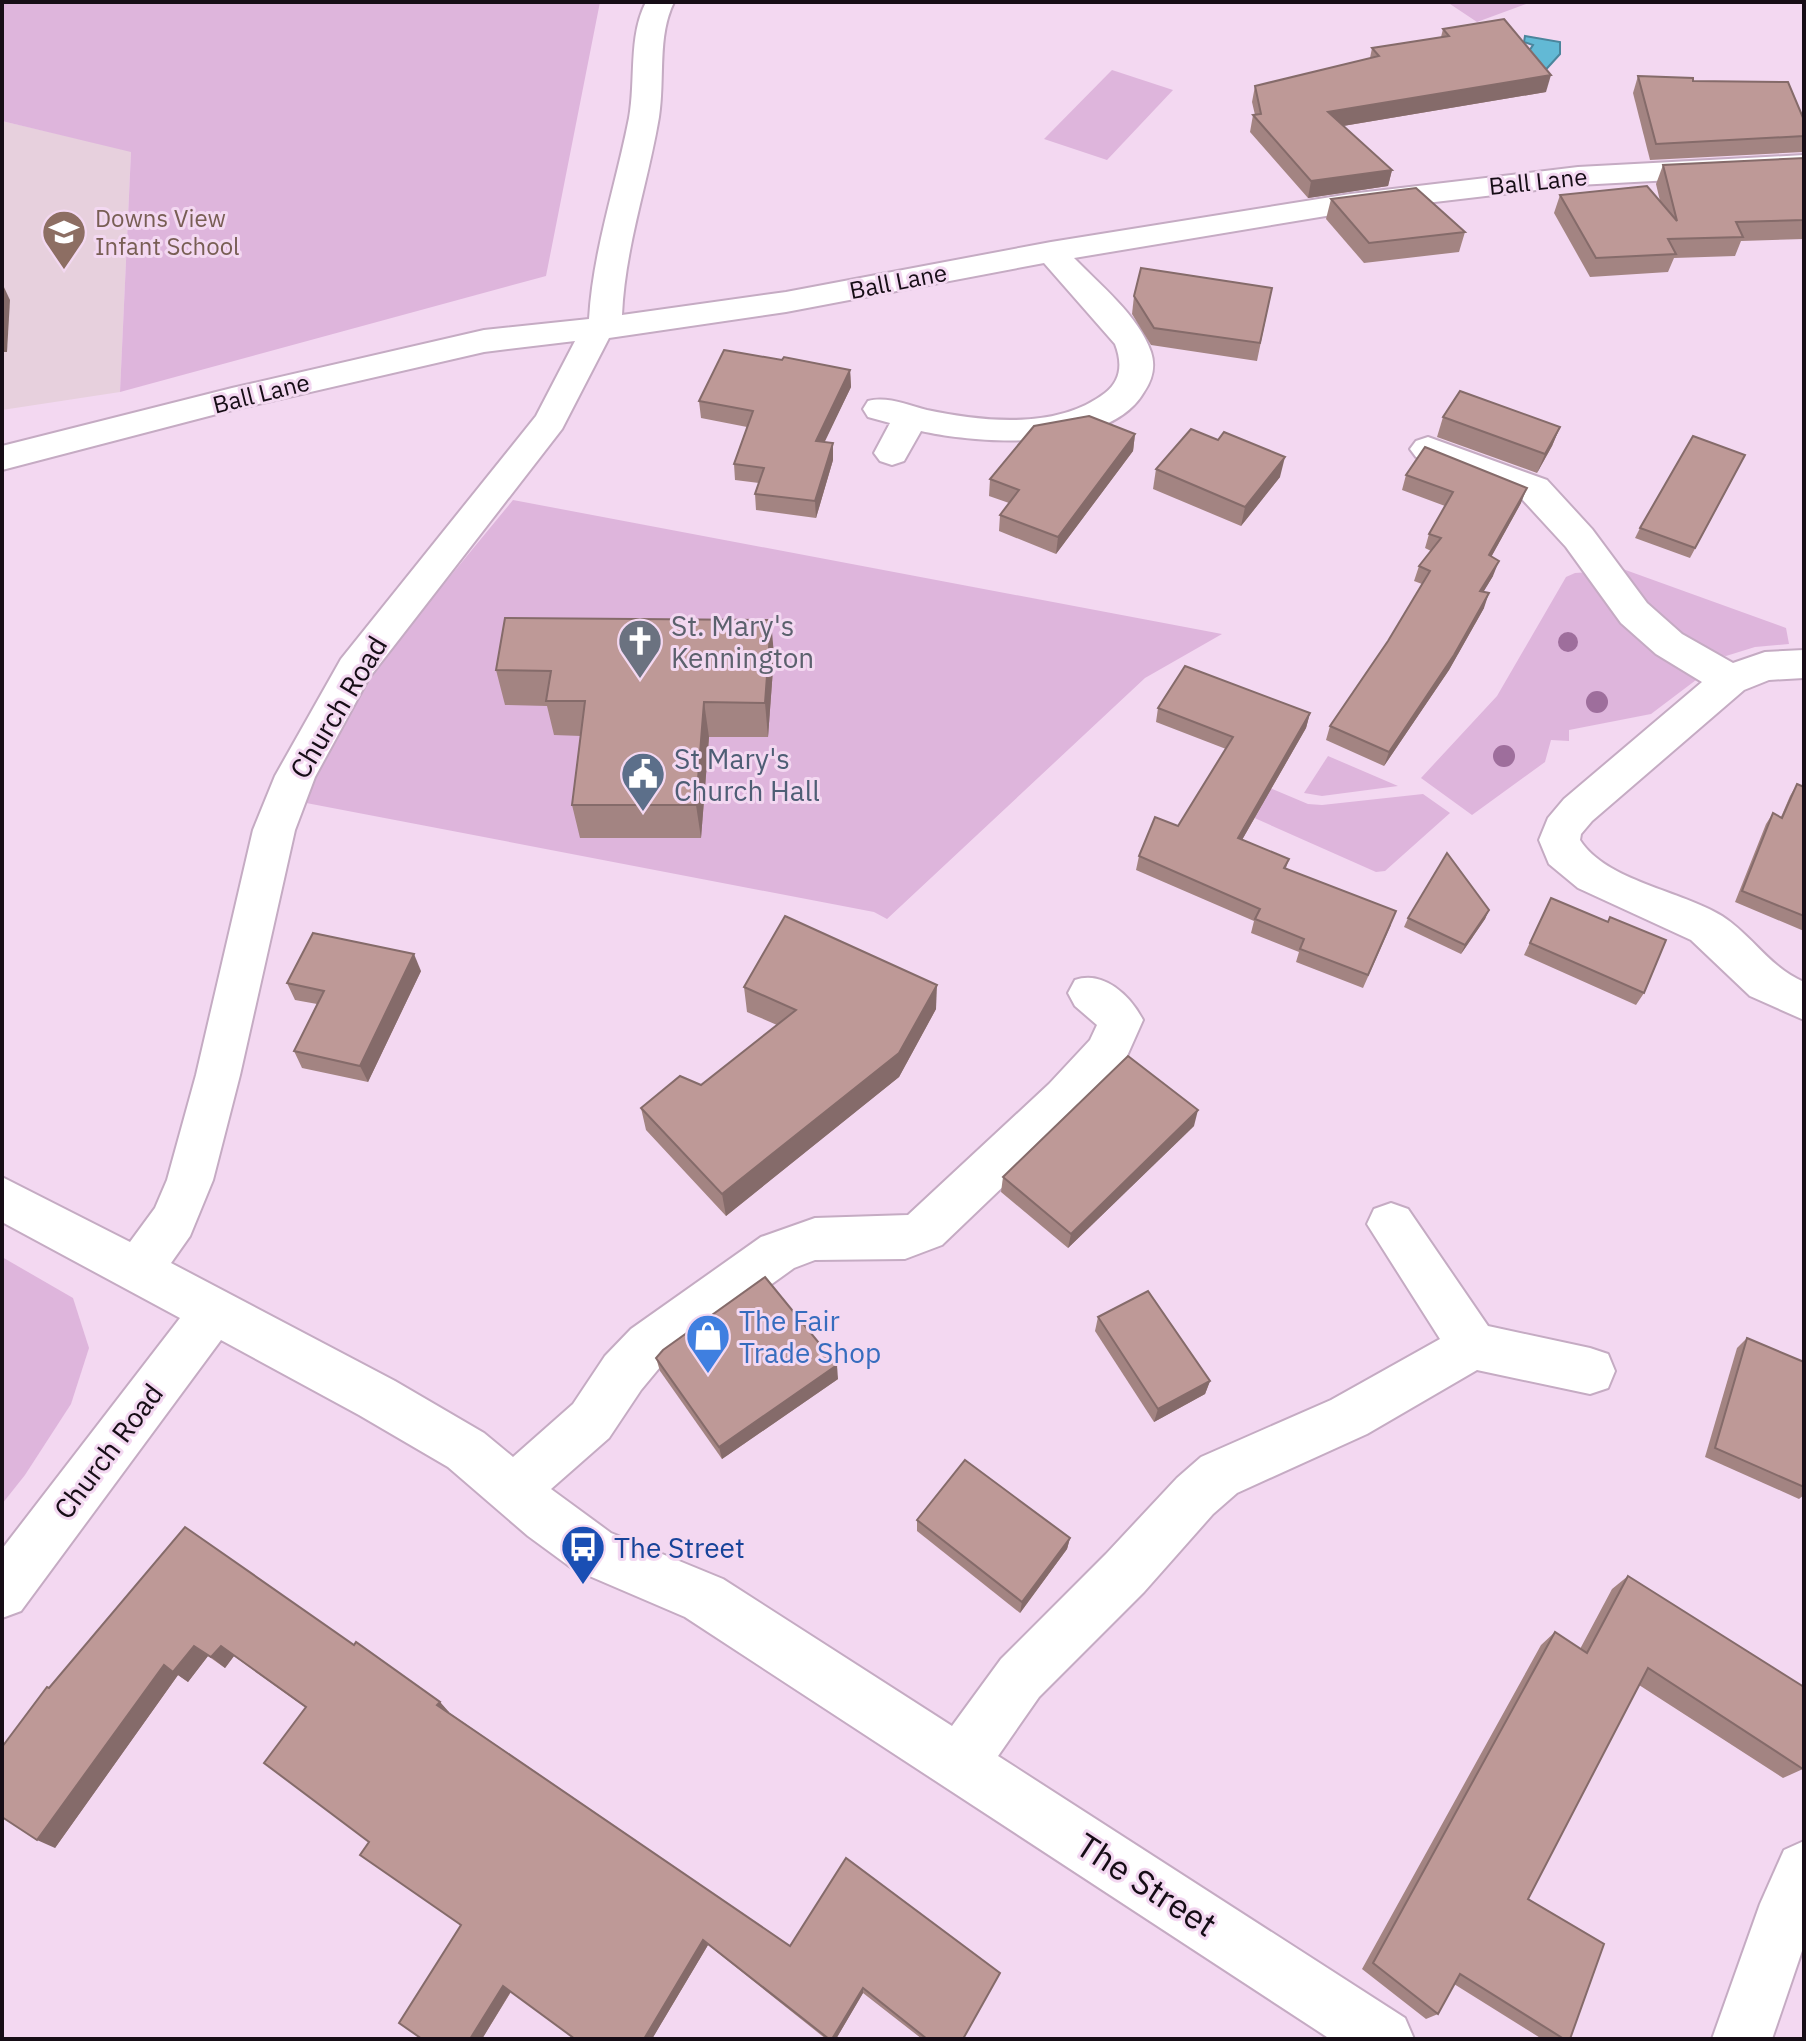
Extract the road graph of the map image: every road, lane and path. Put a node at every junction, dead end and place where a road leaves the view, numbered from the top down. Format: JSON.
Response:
{"nodes":[{"id":1,"x":660,"y":2,"type":"edge"},
{"id":2,"x":1804,"y":164,"type":"edge"},
{"id":3,"x":1051,"y":252,"type":"junction"},
{"id":4,"x":599,"y":328,"type":"junction"},
{"id":5,"x":1428,"y":449,"type":"edge"},
{"id":6,"x":892,"y":453,"type":"dead end"},
{"id":7,"x":2,"y":458,"type":"edge"},
{"id":8,"x":1804,"y":664,"type":"edge"},
{"id":9,"x":1730,"y":680,"type":"junction"},
{"id":10,"x":1090,"y":993,"type":"dead end"},
{"id":11,"x":1804,"y":1002,"type":"edge"},
{"id":12,"x":2,"y":1198,"type":"edge"},
{"id":13,"x":1391,"y":1224,"type":"dead end"},
{"id":14,"x":138,"y":1270,"type":"junction"},
{"id":15,"x":214,"y":1311,"type":"junction"},
{"id":16,"x":1473,"y":1346,"type":"junction"},
{"id":17,"x":1590,"y":1371,"type":"dead end"},
{"id":18,"x":515,"y":1492,"type":"junction"},
{"id":19,"x":2,"y":1592,"type":"edge"},
{"id":20,"x":960,"y":1762,"type":"junction"},
{"id":21,"x":1804,"y":1870,"type":"edge"},
{"id":22,"x":1384,"y":2039,"type":"edge"},
{"id":23,"x":1742,"y":2039,"type":"edge"}],
"edges":[{"from":1,"to":4,"type":"street","name":"Church Road"},
{"from":2,"to":3,"type":"street","name":"Ball Lane"},
{"from":3,"to":4,"type":"street","name":"Ball Lane"},
{"from":3,"to":6,"type":"street"},
{"from":4,"to":7,"type":"street","name":"Ball Lane"},
{"from":4,"to":14,"type":"street","name":"Church Road"},
{"from":5,"to":9,"type":"street"},
{"from":8,"to":9,"type":"street"},
{"from":9,"to":11,"type":"street"},
{"from":10,"to":18,"type":"street"},
{"from":12,"to":14,"type":"street","name":"The Street"},
{"from":13,"to":16,"type":"street"},
{"from":14,"to":15,"type":"street","name":"The Street"},
{"from":15,"to":18,"type":"street","name":"The Street"},
{"from":15,"to":19,"type":"street","name":"Church Road"},
{"from":16,"to":17,"type":"street"},
{"from":16,"to":20,"type":"street"},
{"from":18,"to":20,"type":"street","name":"The Street"},
{"from":20,"to":22,"type":"street","name":"The Street"},
{"from":21,"to":23,"type":"street"}]}
